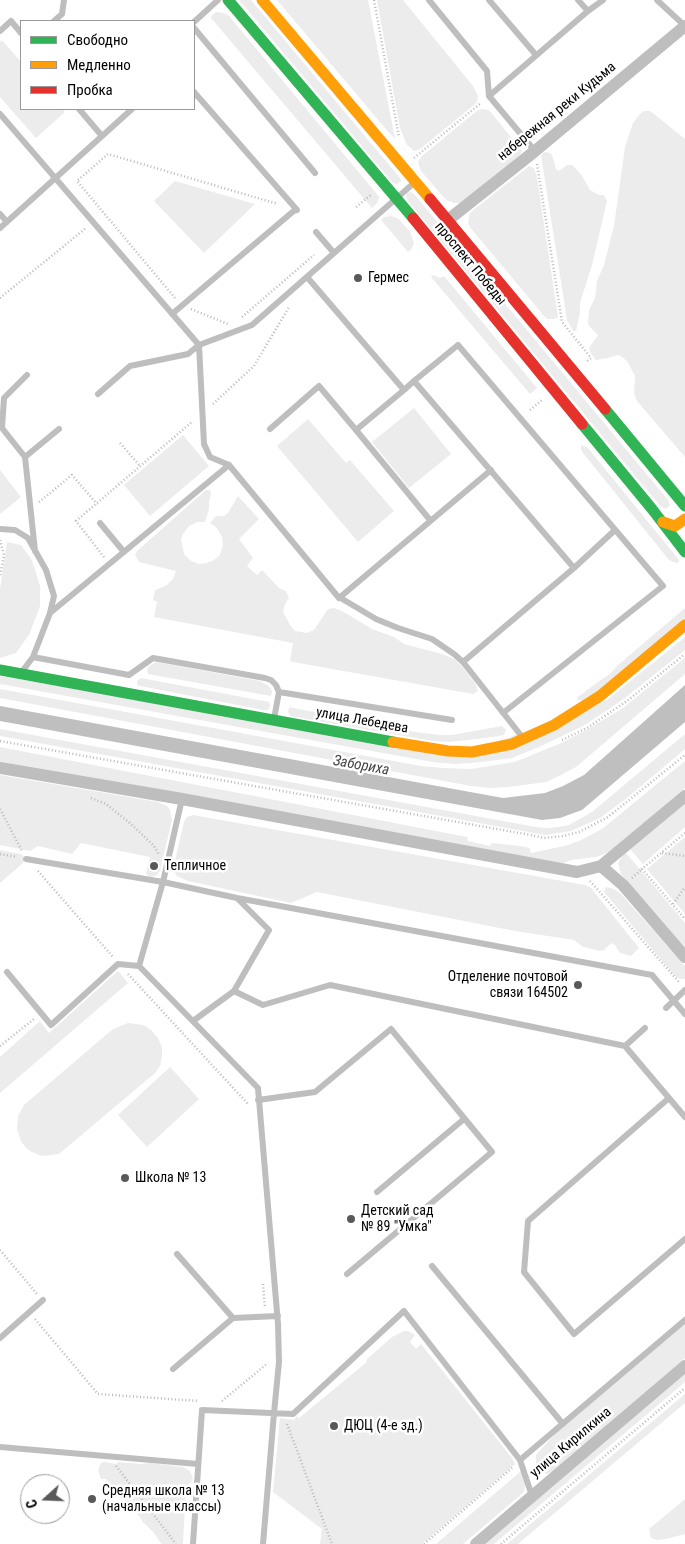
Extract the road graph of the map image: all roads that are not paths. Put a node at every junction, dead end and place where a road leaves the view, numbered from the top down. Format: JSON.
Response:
{"nodes":[{"id":1,"x":64,"y":0,"type":"edge"},
{"id":2,"x":218,"y":0,"type":"edge"},
{"id":3,"x":228,"y":0,"type":"edge"},
{"id":4,"x":262,"y":0,"type":"edge"},
{"id":5,"x":430,"y":0,"type":"edge"},
{"id":6,"x":490,"y":0,"type":"edge"},
{"id":7,"x":578,"y":0,"type":"edge"},
{"id":8,"x":603,"y":0,"type":"edge"},
{"id":9,"x":657,"y":0,"type":"edge"},
{"id":10,"x":588,"y":10,"type":"junction"},
{"id":11,"x":55,"y":20,"type":"edge"},
{"id":12,"x":195,"y":21,"type":"edge"},
{"id":13,"x":685,"y":26,"type":"edge"},
{"id":14,"x":195,"y":29,"type":"edge"},
{"id":15,"x":0,"y":31,"type":"edge"},
{"id":16,"x":20,"y":32,"type":"edge"},
{"id":17,"x":536,"y":55,"type":"junction"},
{"id":18,"x":195,"y":93,"type":"edge"},
{"id":19,"x":489,"y":96,"type":"junction"},
{"id":20,"x":81,"y":110,"type":"edge"},
{"id":21,"x":131,"y":110,"type":"edge"},
{"id":22,"x":0,"y":114,"type":"edge"},
{"id":23,"x":102,"y":136,"type":"junction"},
{"id":24,"x":535,"y":151,"type":"junction"},
{"id":25,"x":315,"y":173,"type":"dead end"},
{"id":26,"x":57,"y":178,"type":"junction"},
{"id":27,"x":414,"y":182,"type":"junction"},
{"id":28,"x":396,"y":198,"type":"junction"},
{"id":29,"x":0,"y":214,"type":"edge"},
{"id":30,"x":448,"y":220,"type":"junction"},
{"id":31,"x":7,"y":222,"type":"junction"},
{"id":32,"x":0,"y":228,"type":"edge"},
{"id":33,"x":316,"y":232,"type":"dead end"},
{"id":34,"x":334,"y":253,"type":"junction"},
{"id":35,"x":307,"y":277,"type":"junction"},
{"id":36,"x":172,"y":314,"type":"junction"},
{"id":37,"x":199,"y":345,"type":"junction"},
{"id":38,"x":27,"y":375,"type":"dead end"},
{"id":39,"x":414,"y":381,"type":"junction"},
{"id":40,"x":404,"y":390,"type":"junction"},
{"id":41,"x":98,"y":394,"type":"dead end"},
{"id":42,"x":270,"y":428,"type":"dead end"},
{"id":43,"x":59,"y":429,"type":"dead end"},
{"id":44,"x":356,"y":430,"type":"junction"},
{"id":45,"x":25,"y":457,"type":"junction"},
{"id":46,"x":229,"y":465,"type":"junction"},
{"id":47,"x":491,"y":470,"type":"junction"},
{"id":48,"x":685,"y":506,"type":"edge"},
{"id":49,"x":685,"y":513,"type":"edge"},
{"id":50,"x":685,"y":519,"type":"edge"},
{"id":51,"x":430,"y":520,"type":"junction"},
{"id":52,"x":662,"y":522,"type":"junction"},
{"id":53,"x":100,"y":523,"type":"dead end"},
{"id":54,"x":0,"y":529,"type":"edge"},
{"id":55,"x":615,"y":530,"type":"junction"},
{"id":56,"x":35,"y":551,"type":"junction"},
{"id":57,"x":124,"y":552,"type":"junction"},
{"id":58,"x":685,"y":552,"type":"edge"},
{"id":59,"x":574,"y":568,"type":"junction"},
{"id":60,"x":339,"y":597,"type":"junction"},
{"id":61,"x":50,"y":613,"type":"junction"},
{"id":62,"x":685,"y":625,"type":"edge"},
{"id":63,"x":33,"y":658,"type":"junction"},
{"id":64,"x":463,"y":662,"type":"junction"},
{"id":65,"x":0,"y":670,"type":"edge"},
{"id":66,"x":20,"y":673,"type":"junction"},
{"id":67,"x":278,"y":692,"type":"junction"},
{"id":68,"x":503,"y":713,"type":"junction"},
{"id":69,"x":274,"y":720,"type":"junction"},
{"id":70,"x":452,"y":720,"type":"dead end"},
{"id":71,"x":524,"y":739,"type":"junction"},
{"id":72,"x":0,"y":768,"type":"edge"},
{"id":73,"x":685,"y":796,"type":"edge"},
{"id":74,"x":182,"y":800,"type":"junction"},
{"id":75,"x":26,"y":859,"type":"road end"},
{"id":76,"x":601,"y":866,"type":"junction"},
{"id":77,"x":163,"y":882,"type":"junction"},
{"id":78,"x":237,"y":898,"type":"junction"},
{"id":79,"x":685,"y":957,"type":"edge"},
{"id":80,"x":139,"y":966,"type":"junction"},
{"id":81,"x":8,"y":972,"type":"dead end"},
{"id":82,"x":685,"y":990,"type":"edge"},
{"id":83,"x":234,"y":991,"type":"junction"},
{"id":84,"x":674,"y":1001,"type":"junction"},
{"id":85,"x":666,"y":1008,"type":"dead end"},
{"id":86,"x":685,"y":1014,"type":"edge"},
{"id":87,"x":193,"y":1021,"type":"junction"},
{"id":88,"x":645,"y":1028,"type":"dead end"},
{"id":89,"x":625,"y":1046,"type":"junction"},
{"id":90,"x":669,"y":1098,"type":"junction"},
{"id":91,"x":258,"y":1100,"type":"junction"},
{"id":92,"x":685,"y":1117,"type":"edge"},
{"id":93,"x":464,"y":1119,"type":"junction"},
{"id":94,"x":377,"y":1192,"type":"dead end"},
{"id":95,"x":685,"y":1239,"type":"edge"},
{"id":96,"x":177,"y":1254,"type":"dead end"},
{"id":97,"x":432,"y":1266,"type":"dead end"},
{"id":98,"x":347,"y":1274,"type":"dead end"},
{"id":99,"x":43,"y":1300,"type":"road end"},
{"id":100,"x":278,"y":1316,"type":"junction"},
{"id":101,"x":233,"y":1318,"type":"junction"},
{"id":102,"x":685,"y":1320,"type":"edge"},
{"id":103,"x":0,"y":1338,"type":"edge"},
{"id":104,"x":685,"y":1366,"type":"edge"},
{"id":105,"x":173,"y":1369,"type":"dead end"},
{"id":106,"x":274,"y":1413,"type":"junction"},
{"id":107,"x":564,"y":1424,"type":"junction"},
{"id":108,"x":0,"y":1447,"type":"edge"},
{"id":109,"x":520,"y":1460,"type":"junction"},
{"id":110,"x":198,"y":1464,"type":"junction"},
{"id":111,"x":532,"y":1496,"type":"junction"},
{"id":112,"x":193,"y":1544,"type":"edge"},
{"id":113,"x":262,"y":1544,"type":"edge"},
{"id":114,"x":476,"y":1544,"type":"edge"}],
"edges":[{"from":1,"to":11,"type":"lane"},
{"from":2,"to":12,"type":"lane"},
{"from":3,"to":28,"type":"main road","name":"проспект Победы"},
{"from":4,"to":27,"type":"main road","name":"проспект Победы"},
{"from":5,"to":19,"type":"lane"},
{"from":6,"to":17,"type":"lane"},
{"from":7,"to":10,"type":"lane"},
{"from":8,"to":10,"type":"lane"},
{"from":9,"to":13,"type":"lane"},
{"from":10,"to":17,"type":"lane"},
{"from":13,"to":24,"type":"street","name":"набережная реки Кудьма"},
{"from":14,"to":25,"type":"lane"},
{"from":15,"to":16,"type":"lane"},
{"from":17,"to":19,"type":"lane"},
{"from":18,"to":36,"type":"lane"},
{"from":19,"to":24,"type":"lane"},
{"from":20,"to":23,"type":"lane"},
{"from":21,"to":23,"type":"lane"},
{"from":22,"to":26,"type":"lane"},
{"from":23,"to":26,"type":"lane"},
{"from":24,"to":30,"type":"street","name":"набережная реки Кудьма"},
{"from":26,"to":31,"type":"lane"},
{"from":26,"to":36,"type":"lane"},
{"from":27,"to":28,"type":"lane"},
{"from":27,"to":30,"type":"main road","name":"проспект Победы"},
{"from":28,"to":34,"type":"lane"},
{"from":28,"to":52,"type":"main road","name":"проспект Победы"},
{"from":29,"to":31,"type":"lane"},
{"from":30,"to":48,"type":"main road","name":"проспект Победы"},
{"from":31,"to":32,"type":"lane"},
{"from":33,"to":34,"type":"lane"},
{"from":34,"to":35,"type":"lane"},
{"from":35,"to":37,"type":"lane"},
{"from":35,"to":40,"type":"lane"},
{"from":36,"to":37,"type":"lane"},
{"from":37,"to":41,"type":"lane"},
{"from":37,"to":46,"type":"lane"},
{"from":38,"to":45,"type":"lane"},
{"from":39,"to":40,"type":"lane"},
{"from":39,"to":47,"type":"lane"},
{"from":39,"to":55,"type":"lane"},
{"from":40,"to":44,"type":"lane"},
{"from":42,"to":44,"type":"lane"},
{"from":43,"to":45,"type":"lane"},
{"from":44,"to":51,"type":"lane"},
{"from":45,"to":56,"type":"lane"},
{"from":46,"to":57,"type":"lane"},
{"from":46,"to":60,"type":"lane"},
{"from":47,"to":51,"type":"lane"},
{"from":47,"to":59,"type":"lane"},
{"from":48,"to":49,"type":"main road"},
{"from":50,"to":52,"type":"main road"},
{"from":51,"to":60,"type":"lane"},
{"from":52,"to":58,"type":"main road","name":"проспект Победы"},
{"from":53,"to":57,"type":"lane"},
{"from":54,"to":56,"type":"lane"},
{"from":55,"to":59,"type":"lane"},
{"from":55,"to":68,"type":"lane"},
{"from":56,"to":61,"type":"lane"},
{"from":57,"to":61,"type":"lane"},
{"from":59,"to":64,"type":"lane"},
{"from":60,"to":64,"type":"lane"},
{"from":61,"to":63,"type":"lane"},
{"from":62,"to":71,"type":"main road","name":"улица Лебедева"},
{"from":63,"to":66,"type":"lane"},
{"from":63,"to":67,"type":"lane"},
{"from":64,"to":68,"type":"lane"},
{"from":65,"to":66,"type":"main road","name":"улица Лебедева"},
{"from":66,"to":69,"type":"main road","name":"улица Лебедева"},
{"from":67,"to":69,"type":"lane"},
{"from":67,"to":70,"type":"lane"},
{"from":68,"to":71,"type":"lane"},
{"from":69,"to":71,"type":"main road","name":"улица Лебедева"},
{"from":72,"to":74,"type":"street"},
{"from":73,"to":76,"type":"street"},
{"from":74,"to":76,"type":"street"},
{"from":74,"to":77,"type":"lane"},
{"from":75,"to":77,"type":"lane"},
{"from":76,"to":79,"type":"street"},
{"from":77,"to":78,"type":"lane"},
{"from":77,"to":80,"type":"lane"},
{"from":78,"to":83,"type":"lane"},
{"from":78,"to":84,"type":"lane"},
{"from":80,"to":81,"type":"lane"},
{"from":80,"to":87,"type":"lane"},
{"from":82,"to":84,"type":"lane"},
{"from":83,"to":87,"type":"lane"},
{"from":83,"to":89,"type":"lane"},
{"from":84,"to":85,"type":"lane"},
{"from":84,"to":86,"type":"lane"},
{"from":87,"to":91,"type":"lane"},
{"from":88,"to":89,"type":"lane"},
{"from":89,"to":90,"type":"lane"},
{"from":90,"to":92,"type":"lane"},
{"from":90,"to":95,"type":"lane"},
{"from":91,"to":93,"type":"lane"},
{"from":91,"to":100,"type":"lane"},
{"from":93,"to":94,"type":"lane"},
{"from":93,"to":98,"type":"lane"},
{"from":96,"to":101,"type":"lane"},
{"from":97,"to":107,"type":"lane"},
{"from":99,"to":103,"type":"lane"},
{"from":100,"to":101,"type":"lane"},
{"from":100,"to":106,"type":"lane"},
{"from":101,"to":105,"type":"lane"},
{"from":102,"to":107,"type":"lane"},
{"from":104,"to":111,"type":"street","name":"улица Кирилкина"},
{"from":106,"to":109,"type":"lane"},
{"from":106,"to":110,"type":"lane"},
{"from":106,"to":113,"type":"lane"},
{"from":107,"to":109,"type":"lane"},
{"from":108,"to":110,"type":"lane"},
{"from":109,"to":111,"type":"lane"},
{"from":110,"to":112,"type":"lane"},
{"from":111,"to":114,"type":"street","name":"улица Кирилкина"}]}
